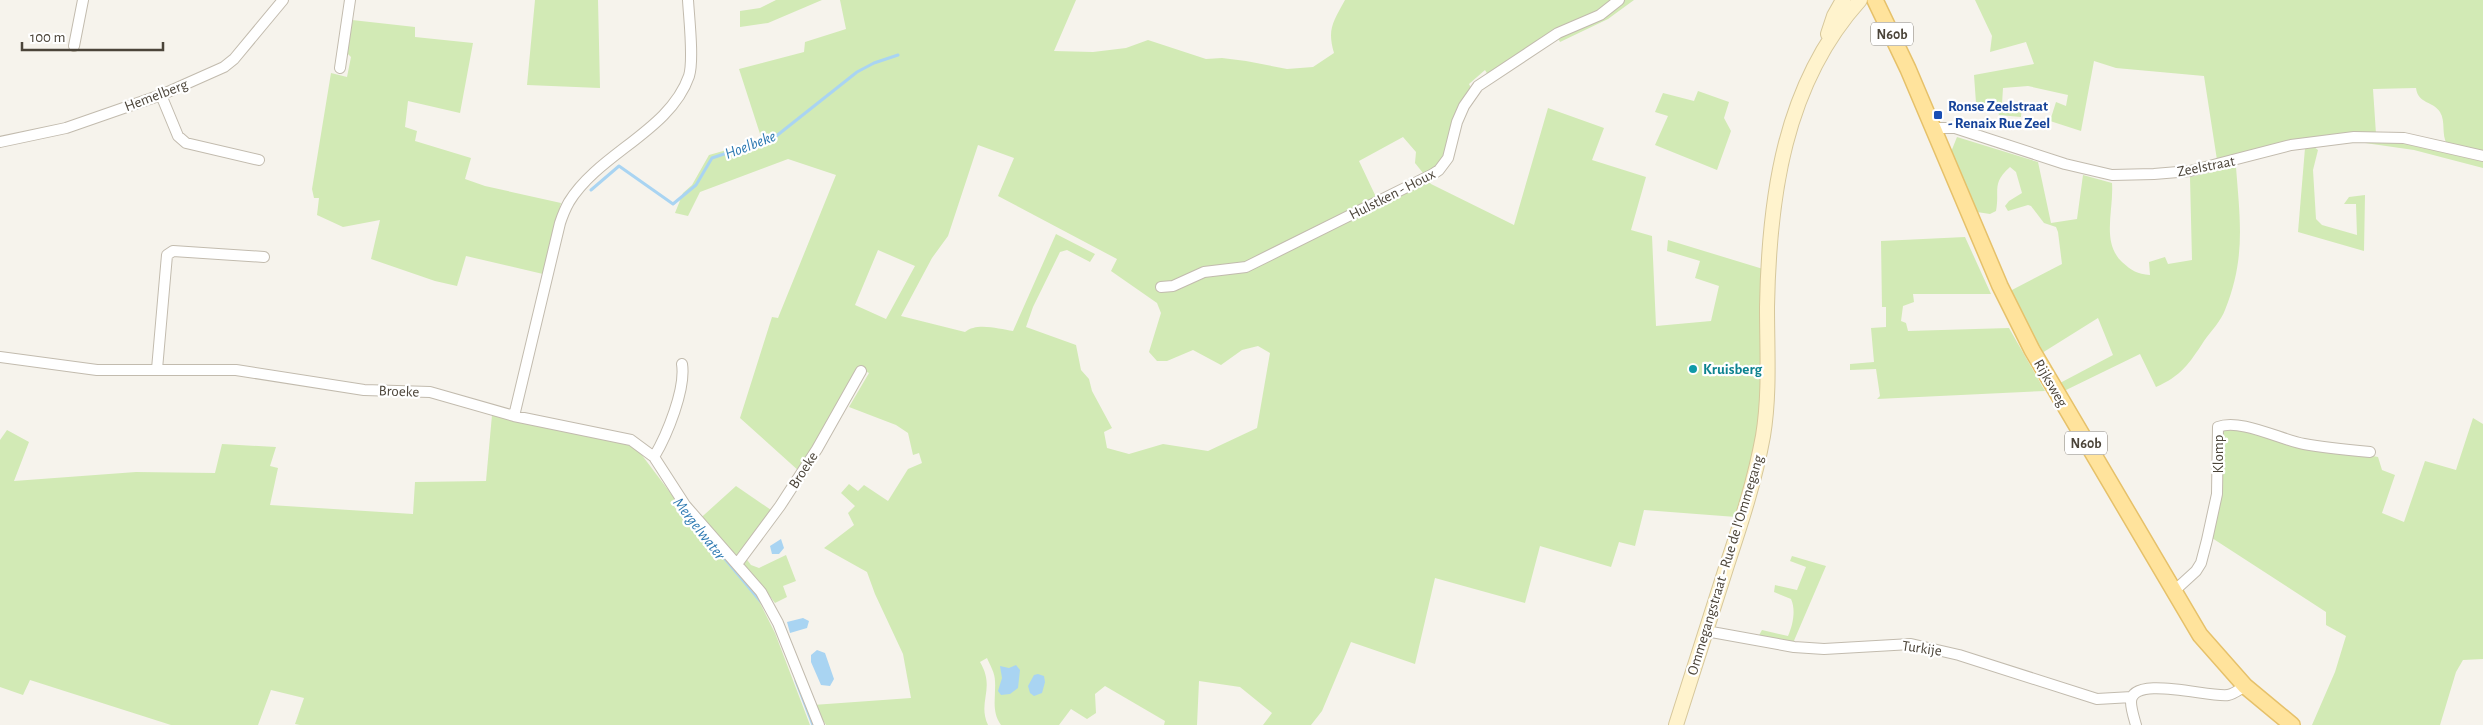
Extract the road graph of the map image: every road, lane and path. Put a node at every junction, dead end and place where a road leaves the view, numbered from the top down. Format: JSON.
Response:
{"nodes":[{"id":1,"x":83,"y":0,"type":"edge"},
{"id":2,"x":283,"y":0,"type":"edge"},
{"id":3,"x":350,"y":0,"type":"edge"},
{"id":4,"x":688,"y":0,"type":"edge"},
{"id":5,"x":1619,"y":0,"type":"edge"},
{"id":6,"x":1843,"y":0,"type":"edge"},
{"id":7,"x":1860,"y":0,"type":"edge"},
{"id":8,"x":1875,"y":0,"type":"edge"},
{"id":9,"x":74,"y":46,"type":"dead end"},
{"id":10,"x":1823,"y":52,"type":"junction"},
{"id":11,"x":340,"y":68,"type":"dead end"},
{"id":12,"x":161,"y":95,"type":"junction"},
{"id":13,"x":1932,"y":128,"type":"junction"},
{"id":14,"x":0,"y":142,"type":"edge"},
{"id":15,"x":2483,"y":156,"type":"edge"},
{"id":16,"x":259,"y":160,"type":"dead end"},
{"id":17,"x":264,"y":257,"type":"dead end"},
{"id":18,"x":1161,"y":287,"type":"dead end"},
{"id":19,"x":0,"y":357,"type":"edge"},
{"id":20,"x":682,"y":364,"type":"dead end"},
{"id":21,"x":157,"y":369,"type":"junction"},
{"id":22,"x":861,"y":371,"type":"dead end"},
{"id":23,"x":514,"y":416,"type":"junction"},
{"id":24,"x":2370,"y":452,"type":"dead end"},
{"id":25,"x":654,"y":457,"type":"junction"},
{"id":26,"x":737,"y":564,"type":"junction"},
{"id":27,"x":2173,"y":592,"type":"junction"},
{"id":28,"x":1706,"y":631,"type":"junction"},
{"id":29,"x":2245,"y":686,"type":"junction"},
{"id":30,"x":2132,"y":697,"type":"junction"},
{"id":31,"x":819,"y":725,"type":"edge"},
{"id":32,"x":1676,"y":725,"type":"edge"},
{"id":33,"x":2136,"y":725,"type":"edge"},
{"id":34,"x":2292,"y":725,"type":"edge"}],
"edges":[{"from":1,"to":9,"type":"street"},
{"from":2,"to":12,"type":"street","name":"Hemelberg"},
{"from":3,"to":11,"type":"street"},
{"from":4,"to":23,"type":"street"},
{"from":5,"to":18,"type":"street","name":"Hulstken - Houx"},
{"from":6,"to":10,"type":"main road","name":"Ommegangstraat - Rue de l'Ommegang"},
{"from":7,"to":10,"type":"main road","name":"Ommegangstraat - Rue de l'Ommegang"},
{"from":8,"to":13,"type":"main road","name":"Rijksweg","number":"N60b"},
{"from":10,"to":28,"type":"main road","name":"Ommegangstraat - Rue de l'Ommegang"},
{"from":12,"to":14,"type":"street","name":"Hemelberg"},
{"from":12,"to":16,"type":"street"},
{"from":13,"to":15,"type":"street","name":"Zeelstraat"},
{"from":13,"to":27,"type":"main road","name":"Rijksweg","number":"N60b"},
{"from":17,"to":21,"type":"street"},
{"from":19,"to":21,"type":"street","name":"Broeke"},
{"from":20,"to":25,"type":"street"},
{"from":21,"to":23,"type":"street","name":"Broeke"},
{"from":22,"to":26,"type":"street","name":"Broeke"},
{"from":23,"to":25,"type":"street","name":"Broeke"},
{"from":24,"to":27,"type":"street","name":"Klomp"},
{"from":25,"to":26,"type":"street","name":"Broeke"},
{"from":26,"to":31,"type":"street","name":"Broeke"},
{"from":27,"to":29,"type":"main road","name":"Rijksweg","number":"N60b"},
{"from":28,"to":30,"type":"street","name":"Turkije"},
{"from":28,"to":32,"type":"main road","name":"Ommegangstraat - Rue de l'Ommegang"},
{"from":29,"to":30,"type":"street","name":"Turkije"},
{"from":29,"to":34,"type":"main road","name":"Rijksweg","number":"N60b"},
{"from":30,"to":33,"type":"street"}]}
